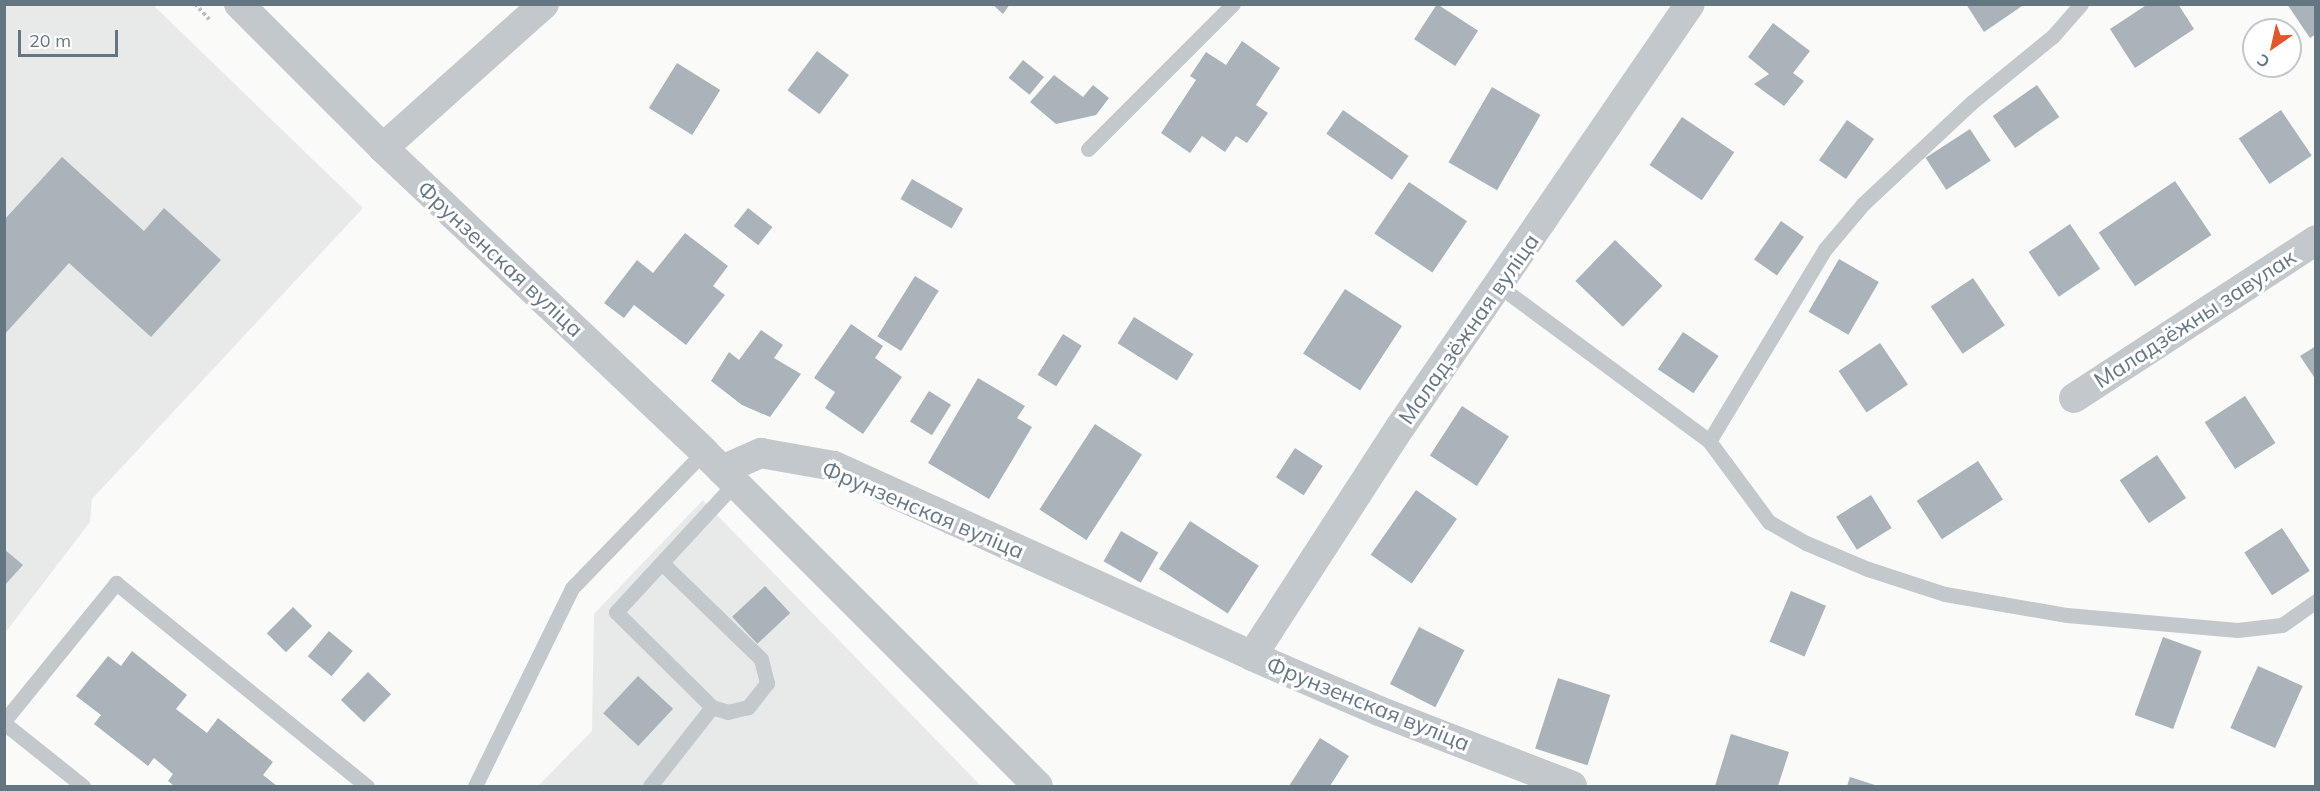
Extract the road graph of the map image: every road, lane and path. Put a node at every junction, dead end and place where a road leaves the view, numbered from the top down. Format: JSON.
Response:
{"nodes":[{"id":1,"x":195,"y":4,"type":"edge"},
{"id":2,"x":239,"y":4,"type":"edge"},
{"id":3,"x":544,"y":4,"type":"edge"},
{"id":4,"x":1233,"y":4,"type":"edge"},
{"id":5,"x":1690,"y":4,"type":"edge"},
{"id":6,"x":2081,"y":4,"type":"edge"},
{"id":7,"x":212,"y":21,"type":"dead end"},
{"id":8,"x":383,"y":148,"type":"junction"},
{"id":9,"x":1088,"y":149,"type":"dead end"},
{"id":10,"x":2316,"y":240,"type":"edge"},
{"id":11,"x":1499,"y":286,"type":"junction"},
{"id":12,"x":2074,"y":398,"type":"dead end"},
{"id":13,"x":1709,"y":441,"type":"junction"},
{"id":14,"x":720,"y":469,"type":"junction"},
{"id":15,"x":663,"y":564,"type":"junction"},
{"id":16,"x":2316,"y":601,"type":"edge"},
{"id":17,"x":1252,"y":656,"type":"junction"},
{"id":18,"x":712,"y":707,"type":"junction"},
{"id":19,"x":4,"y":722,"type":"edge"},
{"id":20,"x":83,"y":786,"type":"edge"},
{"id":21,"x":367,"y":786,"type":"edge"},
{"id":22,"x":475,"y":786,"type":"edge"},
{"id":23,"x":650,"y":786,"type":"edge"},
{"id":24,"x":1038,"y":786,"type":"edge"},
{"id":25,"x":1572,"y":786,"type":"edge"}],
"edges":[{"from":1,"to":7,"type":"path"},
{"from":2,"to":8,"type":"street","name":"Фрунзенская вуліца"},
{"from":3,"to":8,"type":"street"},
{"from":4,"to":9,"type":"lane"},
{"from":5,"to":11,"type":"street","name":"Маладзёжная вуліца"},
{"from":6,"to":13,"type":"lane"},
{"from":8,"to":14,"type":"street","name":"Фрунзенская вуліца"},
{"from":10,"to":12,"type":"street","name":"Маладзёжны завулак"},
{"from":11,"to":13,"type":"lane"},
{"from":11,"to":17,"type":"street","name":"Маладзёжная вуліца"},
{"from":13,"to":16,"type":"lane"},
{"from":14,"to":15,"type":"lane"},
{"from":14,"to":17,"type":"street","name":"Фрунзенская вуліца"},
{"from":14,"to":22,"type":"lane"},
{"from":14,"to":24,"type":"street"},
{"from":15,"to":18,"type":"lane"},
{"from":15,"to":18,"type":"lane"},
{"from":17,"to":25,"type":"street","name":"Фрунзенская вуліца"},
{"from":18,"to":23,"type":"lane"},
{"from":19,"to":20,"type":"lane"},
{"from":19,"to":21,"type":"lane"}]}
